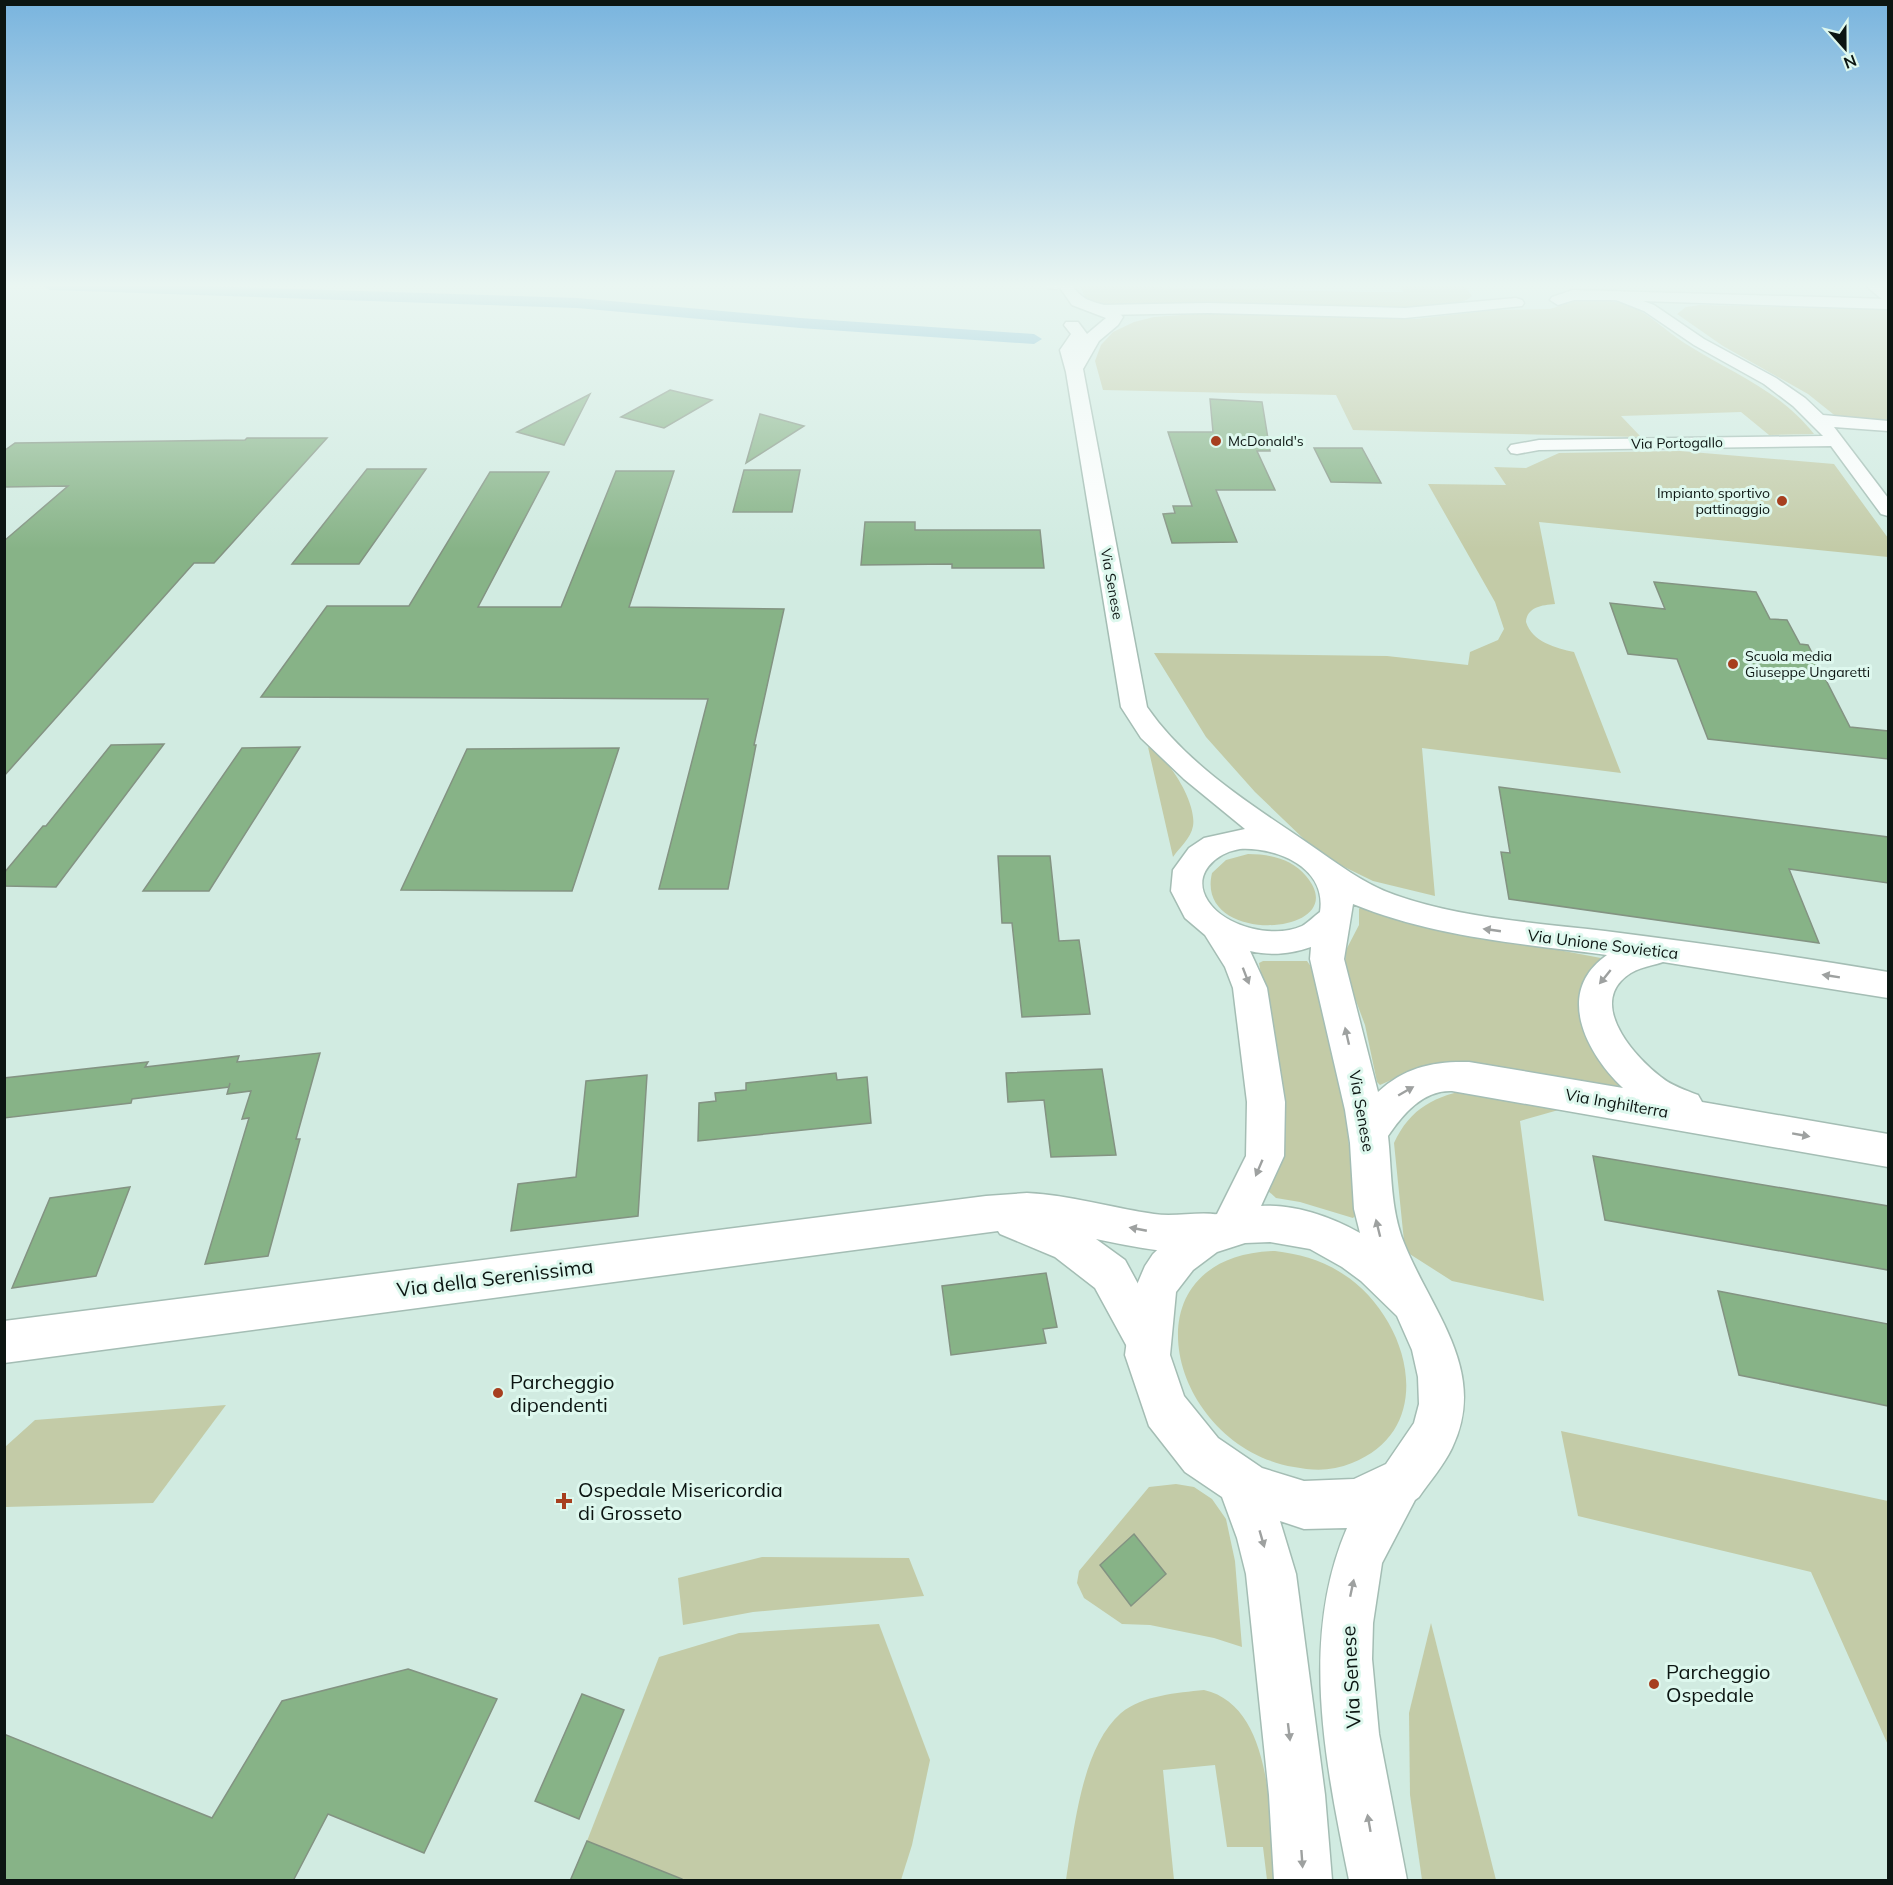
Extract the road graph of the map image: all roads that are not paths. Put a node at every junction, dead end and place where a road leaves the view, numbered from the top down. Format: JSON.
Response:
{"nodes":[{"id":1,"x":1075,"y":372,"type":"edge"},
{"id":2,"x":1755,"y":373,"type":"edge"},
{"id":3,"x":1818,"y":420,"type":"junction"},
{"id":4,"x":1888,"y":426,"type":"edge"},
{"id":5,"x":1837,"y":441,"type":"junction"},
{"id":6,"x":1517,"y":449,"type":"dead end"},
{"id":7,"x":1879,"y":485,"type":"edge"},
{"id":8,"x":1888,"y":510,"type":"edge"},
{"id":9,"x":1194,"y":774,"type":"junction"},
{"id":10,"x":1296,"y":849,"type":"junction"},
{"id":11,"x":1198,"y":855,"type":"junction"},
{"id":12,"x":1327,"y":872,"type":"junction"},
{"id":13,"x":1334,"y":918,"type":"junction"},
{"id":14,"x":1216,"y":926,"type":"junction"},
{"id":15,"x":1677,"y":952,"type":"junction"},
{"id":16,"x":1888,"y":986,"type":"edge"},
{"id":17,"x":1744,"y":1125,"type":"junction"},
{"id":18,"x":1368,"y":1134,"type":"junction"},
{"id":19,"x":1888,"y":1150,"type":"edge"},
{"id":20,"x":986,"y":1214,"type":"junction"},
{"id":21,"x":1225,"y":1229,"type":"junction"},
{"id":22,"x":1410,"y":1301,"type":"junction"},
{"id":23,"x":1146,"y":1339,"type":"junction"},
{"id":24,"x":4,"y":1342,"type":"edge"},
{"id":25,"x":1398,"y":1483,"type":"junction"},
{"id":26,"x":1241,"y":1485,"type":"junction"},
{"id":27,"x":1303,"y":1881,"type":"edge"},
{"id":28,"x":1378,"y":1881,"type":"edge"}],
"edges":[{"from":1,"to":9,"type":"main road","name":"Via Senese"},
{"from":2,"to":3,"type":"street"},
{"from":3,"to":4,"type":"street"},
{"from":3,"to":5,"type":"street"},
{"from":5,"to":6,"type":"street","name":"Via Portogallo"},
{"from":5,"to":7,"type":"street"},
{"from":7,"to":8,"type":"street"},
{"from":9,"to":10,"type":"main road","name":"Via Senese"},
{"from":9,"to":11,"type":"main road","name":"Via Senese"},
{"from":10,"to":11,"type":"main road","name":"Via Senese"},
{"from":10,"to":12,"type":"main road","name":"Via Senese"},
{"from":11,"to":14,"type":"main road","name":"Via Senese"},
{"from":12,"to":13,"type":"main road","name":"Via Senese"},
{"from":15,"to":12,"type":"main road","name":"Via Unione Sovietica","one_way":true},
{"from":13,"to":14,"type":"main road","name":"Via Senese"},
{"from":18,"to":13,"type":"main road","name":"Via Senese","one_way":true},
{"from":14,"to":21,"type":"main road","name":"Via Senese","one_way":true},
{"from":16,"to":15,"type":"main road","name":"Via Unione Sovietica","one_way":true},
{"from":15,"to":17,"type":"main road","one_way":true},
{"from":18,"to":17,"type":"main road","name":"Via Inghilterra","one_way":true},
{"from":17,"to":19,"type":"main road","name":"Via Inghilterra","one_way":true},
{"from":22,"to":18,"type":"main road","name":"Via Senese","one_way":true},
{"from":21,"to":20,"type":"main road","name":"Via della Serenissima","one_way":true},
{"from":20,"to":23,"type":"main road","name":"Via della Serenissima"},
{"from":20,"to":24,"type":"main road","name":"Via della Serenissima"},
{"from":21,"to":22,"type":"main road","name":"Via Senese"},
{"from":21,"to":23,"type":"main road","name":"Via Senese"},
{"from":22,"to":25,"type":"main road","name":"Via Senese"},
{"from":23,"to":26,"type":"main road","name":"Via Senese"},
{"from":25,"to":26,"type":"main road","name":"Via Senese"},
{"from":28,"to":25,"type":"main road","name":"Via Senese","one_way":true},
{"from":26,"to":27,"type":"main road","one_way":true}]}
